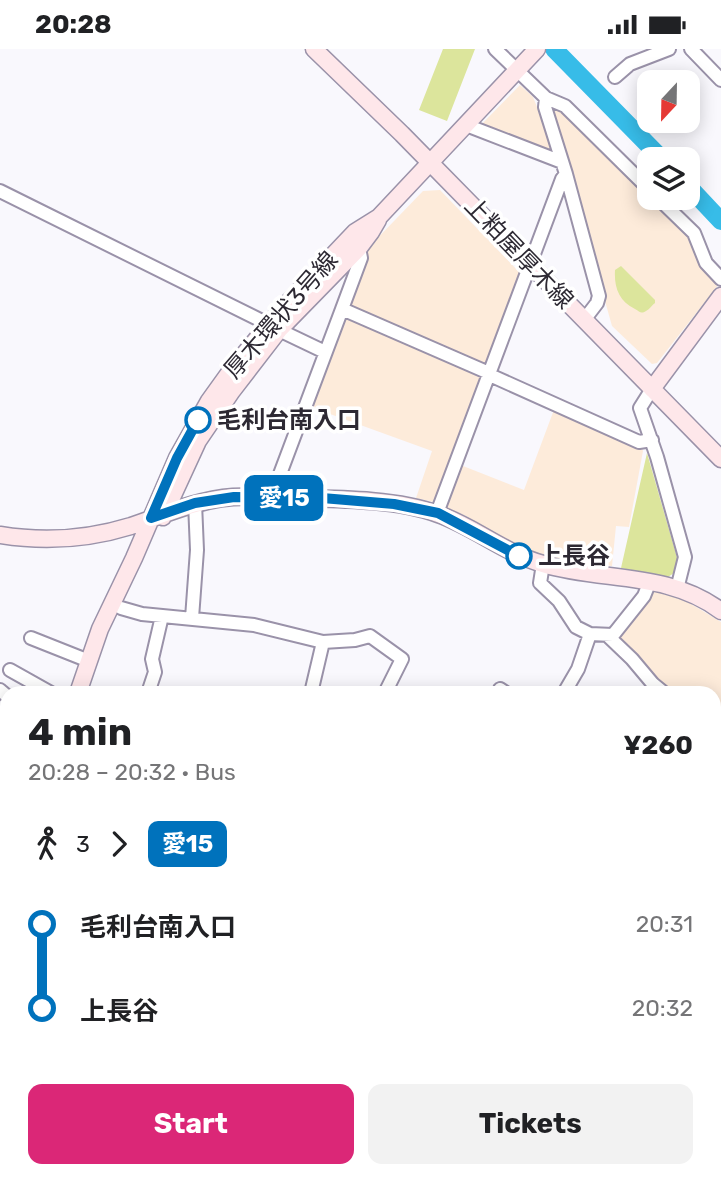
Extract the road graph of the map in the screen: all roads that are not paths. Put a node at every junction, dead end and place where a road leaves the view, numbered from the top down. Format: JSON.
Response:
{"nodes":[{"id":1,"x":314,"y":49,"type":"edge"},
{"id":2,"x":495,"y":49,"type":"edge"},
{"id":3,"x":537,"y":49,"type":"edge"},
{"id":4,"x":669,"y":49,"type":"edge"},
{"id":5,"x":691,"y":49,"type":"edge"},
{"id":6,"x":518,"y":68,"type":"junction"},
{"id":7,"x":615,"y":77,"type":"dead end"},
{"id":8,"x":721,"y":80,"type":"edge"},
{"id":9,"x":547,"y":99,"type":"junction"},
{"id":10,"x":466,"y":125,"type":"junction"},
{"id":11,"x":430,"y":163,"type":"junction"},
{"id":12,"x":564,"y":168,"type":"junction"},
{"id":13,"x":637,"y":176,"type":"edge"},
{"id":14,"x":0,"y":191,"type":"edge"},
{"id":15,"x":671,"y":210,"type":"edge"},
{"id":16,"x":379,"y":217,"type":"junction"},
{"id":17,"x":359,"y":248,"type":"junction"},
{"id":18,"x":531,"y":264,"type":"junction"},
{"id":19,"x":721,"y":278,"type":"edge"},
{"id":20,"x":721,"y":296,"type":"edge"},
{"id":21,"x":342,"y":309,"type":"junction"},
{"id":22,"x":584,"y":320,"type":"junction"},
{"id":23,"x":274,"y":327,"type":"junction"},
{"id":24,"x":326,"y":352,"type":"junction"},
{"id":25,"x":489,"y":373,"type":"junction"},
{"id":26,"x":652,"y":389,"type":"junction"},
{"id":27,"x":652,"y":440,"type":"junction"},
{"id":28,"x":721,"y":459,"type":"edge"},
{"id":29,"x":271,"y":498,"type":"junction"},
{"id":30,"x":195,"y":503,"type":"junction"},
{"id":31,"x":438,"y":513,"type":"junction"},
{"id":32,"x":158,"y":516,"type":"junction"},
{"id":33,"x":0,"y":535,"type":"edge"},
{"id":34,"x":543,"y":564,"type":"junction"},
{"id":35,"x":650,"y":581,"type":"junction"},
{"id":36,"x":677,"y":589,"type":"junction"},
{"id":37,"x":121,"y":608,"type":"junction"},
{"id":38,"x":721,"y":611,"type":"edge"},
{"id":39,"x":162,"y":616,"type":"junction"},
{"id":40,"x":192,"y":618,"type":"junction"},
{"id":41,"x":590,"y":634,"type":"junction"},
{"id":42,"x":609,"y":637,"type":"junction"},
{"id":43,"x":31,"y":638,"type":"dead end"},
{"id":44,"x":323,"y":642,"type":"junction"},
{"id":45,"x":89,"y":661,"type":"junction"},
{"id":46,"x":10,"y":670,"type":"dead end"},
{"id":47,"x":42,"y":686,"type":"edge"},
{"id":48,"x":80,"y":686,"type":"edge"},
{"id":49,"x":92,"y":686,"type":"edge"},
{"id":50,"x":150,"y":686,"type":"edge"},
{"id":51,"x":313,"y":686,"type":"edge"},
{"id":52,"x":388,"y":686,"type":"edge"},
{"id":53,"x":570,"y":686,"type":"edge"},
{"id":54,"x":655,"y":686,"type":"edge"}],
"edges":[{"from":1,"to":11,"type":"street","name":"上粕屋厚木線"},
{"from":2,"to":6,"type":"street"},
{"from":3,"to":6,"type":"street","name":"厚木環状3号線"},
{"from":4,"to":7,"type":"street"},
{"from":5,"to":8,"type":"street"},
{"from":6,"to":9,"type":"street"},
{"from":6,"to":10,"type":"street","name":"厚木環状3号線"},
{"from":9,"to":12,"type":"street"},
{"from":9,"to":13,"type":"street"},
{"from":10,"to":11,"type":"street","name":"厚木環状3号線"},
{"from":10,"to":12,"type":"street"},
{"from":11,"to":16,"type":"street","name":"厚木環状3号線"},
{"from":11,"to":18,"type":"street","name":"上粕屋厚木線"},
{"from":12,"to":18,"type":"street"},
{"from":12,"to":22,"type":"street"},
{"from":14,"to":23,"type":"street"},
{"from":15,"to":19,"type":"street"},
{"from":16,"to":17,"type":"street","name":"厚木環状3号線"},
{"from":16,"to":23,"type":"street","name":"厚木環状3号線"},
{"from":17,"to":21,"type":"street"},
{"from":17,"to":23,"type":"street","name":"厚木環状3号線"},
{"from":18,"to":22,"type":"street","name":"上粕屋厚木線"},
{"from":18,"to":25,"type":"street"},
{"from":20,"to":26,"type":"street"},
{"from":21,"to":24,"type":"street"},
{"from":21,"to":25,"type":"street"},
{"from":22,"to":26,"type":"street","name":"上粕屋厚木線"},
{"from":23,"to":24,"type":"street"},
{"from":23,"to":32,"type":"street","name":"厚木環状3号線"},
{"from":24,"to":29,"type":"street"},
{"from":25,"to":27,"type":"street"},
{"from":25,"to":31,"type":"street"},
{"from":26,"to":27,"type":"street"},
{"from":26,"to":28,"type":"street","name":"上粕屋厚木線"},
{"from":27,"to":36,"type":"street"},
{"from":29,"to":30,"type":"street"},
{"from":29,"to":31,"type":"street"},
{"from":30,"to":32,"type":"street"},
{"from":30,"to":40,"type":"street"},
{"from":31,"to":34,"type":"street"},
{"from":32,"to":33,"type":"street"},
{"from":32,"to":37,"type":"street","name":"厚木環状3号線"},
{"from":32,"to":45,"type":"street","name":"厚木環状3号線"},
{"from":34,"to":35,"type":"street"},
{"from":34,"to":41,"type":"street"},
{"from":35,"to":36,"type":"street"},
{"from":35,"to":42,"type":"street"},
{"from":36,"to":38,"type":"street"},
{"from":37,"to":39,"type":"street"},
{"from":37,"to":49,"type":"street","name":"厚木環状3号線"},
{"from":39,"to":40,"type":"street"},
{"from":39,"to":50,"type":"street"},
{"from":40,"to":44,"type":"street"},
{"from":41,"to":42,"type":"street"},
{"from":41,"to":53,"type":"street"},
{"from":42,"to":54,"type":"street"},
{"from":43,"to":45,"type":"street"},
{"from":44,"to":51,"type":"street"},
{"from":44,"to":52,"type":"street"},
{"from":45,"to":48,"type":"street","name":"厚木環状3号線"},
{"from":46,"to":47,"type":"street"}]}
